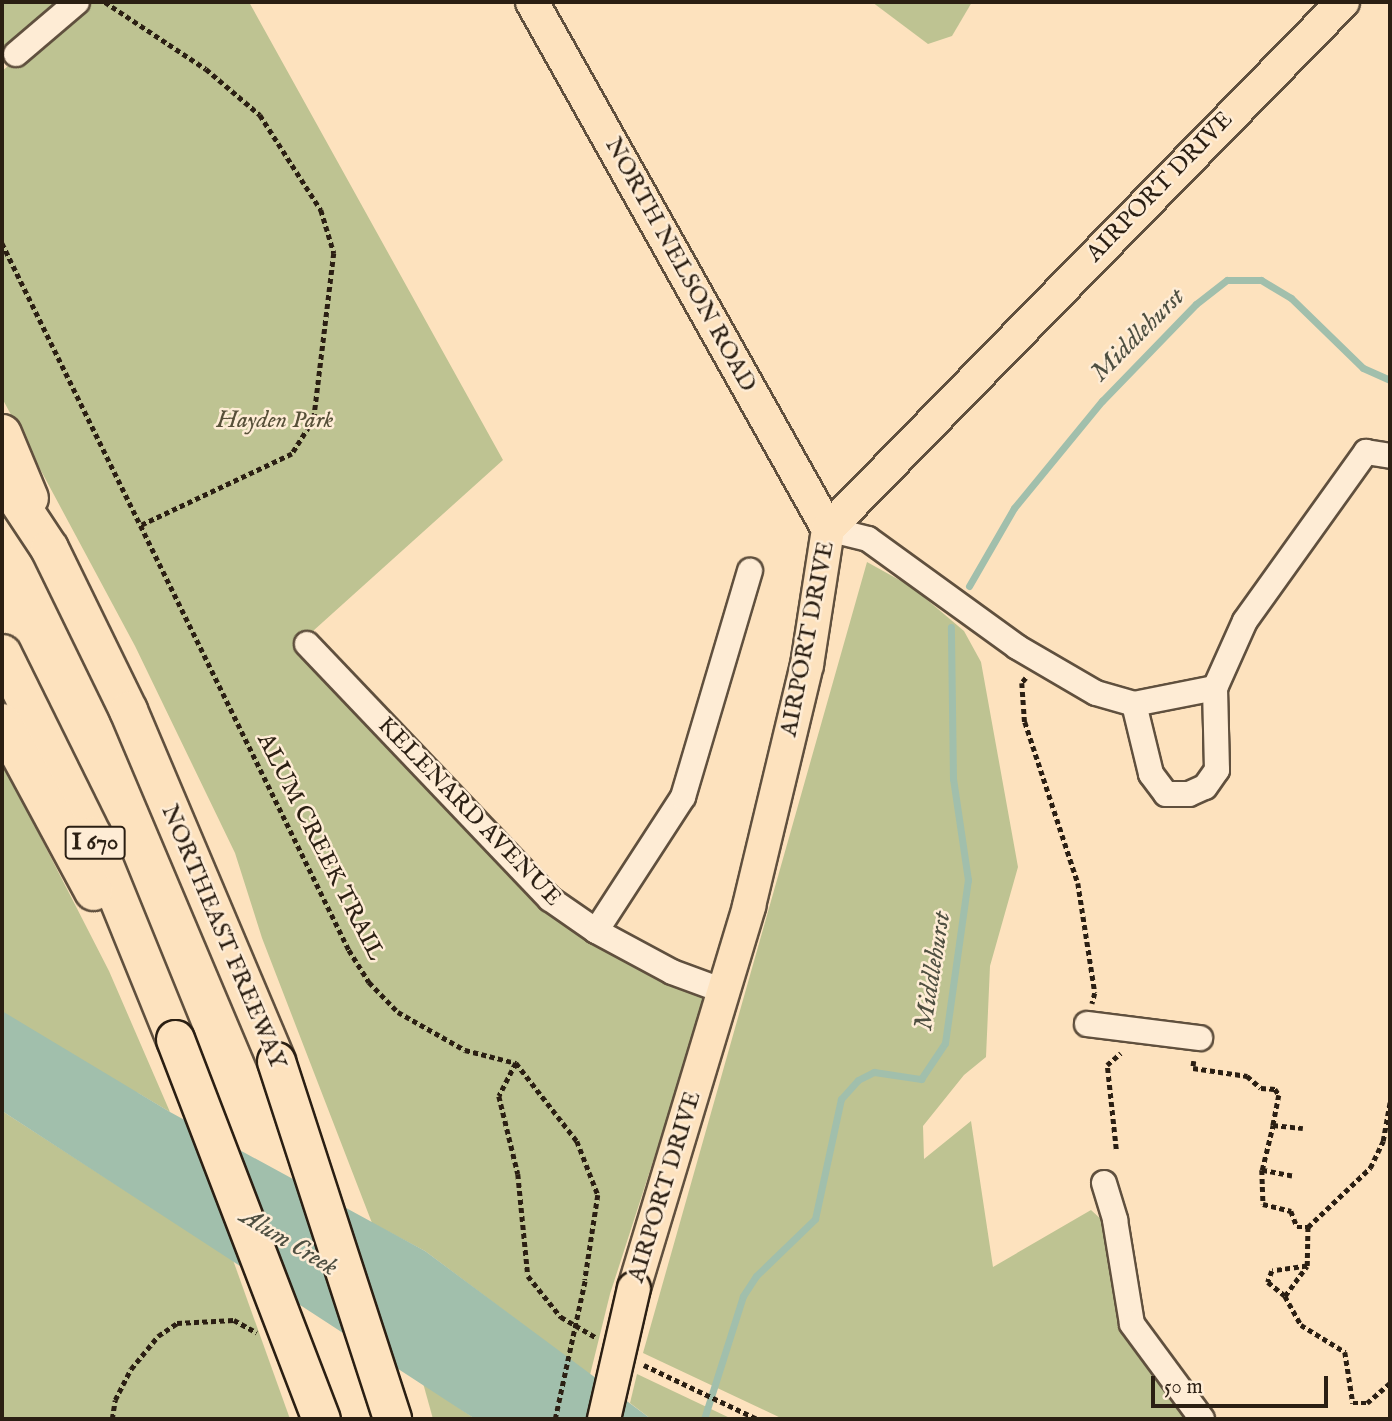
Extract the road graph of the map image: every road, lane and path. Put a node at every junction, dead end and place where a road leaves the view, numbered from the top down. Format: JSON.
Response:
{"nodes":[{"id":1,"x":77,"y":2,"type":"edge"},
{"id":2,"x":105,"y":2,"type":"edge"},
{"id":3,"x":532,"y":2,"type":"edge"},
{"id":4,"x":1343,"y":2,"type":"edge"},
{"id":5,"x":16,"y":54,"type":"dead end"},
{"id":6,"x":2,"y":243,"type":"edge"},
{"id":7,"x":2,"y":433,"type":"edge"},
{"id":8,"x":1390,"y":456,"type":"edge"},
{"id":9,"x":2,"y":477,"type":"edge"},
{"id":10,"x":142,"y":525,"type":"junction"},
{"id":11,"x":828,"y":529,"type":"junction"},
{"id":12,"x":49,"y":548,"type":"junction"},
{"id":13,"x":750,"y":571,"type":"dead end"},
{"id":14,"x":307,"y":644,"type":"dead end"},
{"id":15,"x":2,"y":653,"type":"edge"},
{"id":16,"x":1036,"y":677,"type":"dead end"},
{"id":17,"x":1215,"y":688,"type":"junction"},
{"id":18,"x":1134,"y":704,"type":"junction"},
{"id":19,"x":2,"y":722,"type":"edge"},
{"id":20,"x":596,"y":931,"type":"junction"},
{"id":21,"x":724,"y":991,"type":"junction"},
{"id":22,"x":1087,"y":1024,"type":"joint"},
{"id":23,"x":1200,"y":1038,"type":"dead end"},
{"id":24,"x":174,"y":1039,"type":"junction"},
{"id":25,"x":1128,"y":1050,"type":"dead end"},
{"id":26,"x":1182,"y":1057,"type":"dead end"},
{"id":27,"x":516,"y":1063,"type":"junction"},
{"id":28,"x":1390,"y":1103,"type":"edge"},
{"id":29,"x":1273,"y":1125,"type":"junction"},
{"id":30,"x":1303,"y":1128,"type":"dead end"},
{"id":31,"x":1388,"y":1129,"type":"edge"},
{"id":32,"x":1116,"y":1149,"type":"dead end"},
{"id":33,"x":1262,"y":1170,"type":"junction"},
{"id":34,"x":1292,"y":1176,"type":"dead end"},
{"id":35,"x":1104,"y":1184,"type":"dead end"},
{"id":36,"x":1308,"y":1227,"type":"junction"},
{"id":37,"x":1307,"y":1266,"type":"junction"},
{"id":38,"x":1284,"y":1296,"type":"junction"},
{"id":39,"x":271,"y":1340,"type":"dead end"},
{"id":40,"x":603,"y":1342,"type":"dead end"},
{"id":41,"x":635,"y":1360,"type":"dead end"},
{"id":42,"x":1390,"y":1383,"type":"edge"},
{"id":43,"x":112,"y":1419,"type":"edge"},
{"id":44,"x":321,"y":1419,"type":"edge"},
{"id":45,"x":392,"y":1419,"type":"edge"},
{"id":46,"x":555,"y":1419,"type":"edge"},
{"id":47,"x":604,"y":1419,"type":"edge"},
{"id":48,"x":757,"y":1419,"type":"edge"},
{"id":49,"x":1202,"y":1419,"type":"edge"}],
"edges":[{"from":1,"to":5,"type":"street"},
{"from":2,"to":10,"type":"path"},
{"from":3,"to":11,"type":"main road","name":"NORTH NELSON ROAD"},
{"from":4,"to":11,"type":"main road","name":"AIRPORT DRIVE"},
{"from":6,"to":10,"type":"path","name":"ALUM CREEK TRAIL"},
{"from":7,"to":12,"type":"highway"},
{"from":8,"to":17,"type":"street"},
{"from":9,"to":12,"type":"highway","name":"NORTHEAST FREEWAY"},
{"from":10,"to":27,"type":"path","name":"ALUM CREEK TRAIL"},
{"from":11,"to":18,"type":"street"},
{"from":11,"to":21,"type":"main road","name":"AIRPORT DRIVE"},
{"from":12,"to":45,"type":"highway","name":"NORTHEAST FREEWAY","bridge":true},
{"from":13,"to":20,"type":"street"},
{"from":14,"to":20,"type":"street","name":"KELENARD AVENUE"},
{"from":15,"to":24,"type":"highway","number":"I 670"},
{"from":16,"to":22,"type":"path"},
{"from":17,"to":18,"type":"street"},
{"from":17,"to":18,"type":"street"},
{"from":19,"to":24,"type":"highway"},
{"from":20,"to":21,"type":"street","name":"KELENARD AVENUE"},
{"from":21,"to":47,"type":"main road","name":"AIRPORT DRIVE","bridge":true},
{"from":22,"to":23,"type":"street"},
{"from":24,"to":44,"type":"highway","number":"I 670","bridge":true},
{"from":25,"to":32,"type":"path"},
{"from":26,"to":29,"type":"path"},
{"from":27,"to":40,"type":"path"},
{"from":27,"to":46,"type":"path","bridge":true},
{"from":28,"to":31,"type":"path"},
{"from":29,"to":30,"type":"path"},
{"from":29,"to":33,"type":"path"},
{"from":31,"to":36,"type":"path"},
{"from":33,"to":34,"type":"path"},
{"from":33,"to":36,"type":"path"},
{"from":35,"to":49,"type":"street"},
{"from":36,"to":37,"type":"path"},
{"from":37,"to":38,"type":"path"},
{"from":37,"to":38,"type":"path"},
{"from":38,"to":42,"type":"path"},
{"from":39,"to":43,"type":"path"},
{"from":41,"to":48,"type":"path"}]}
